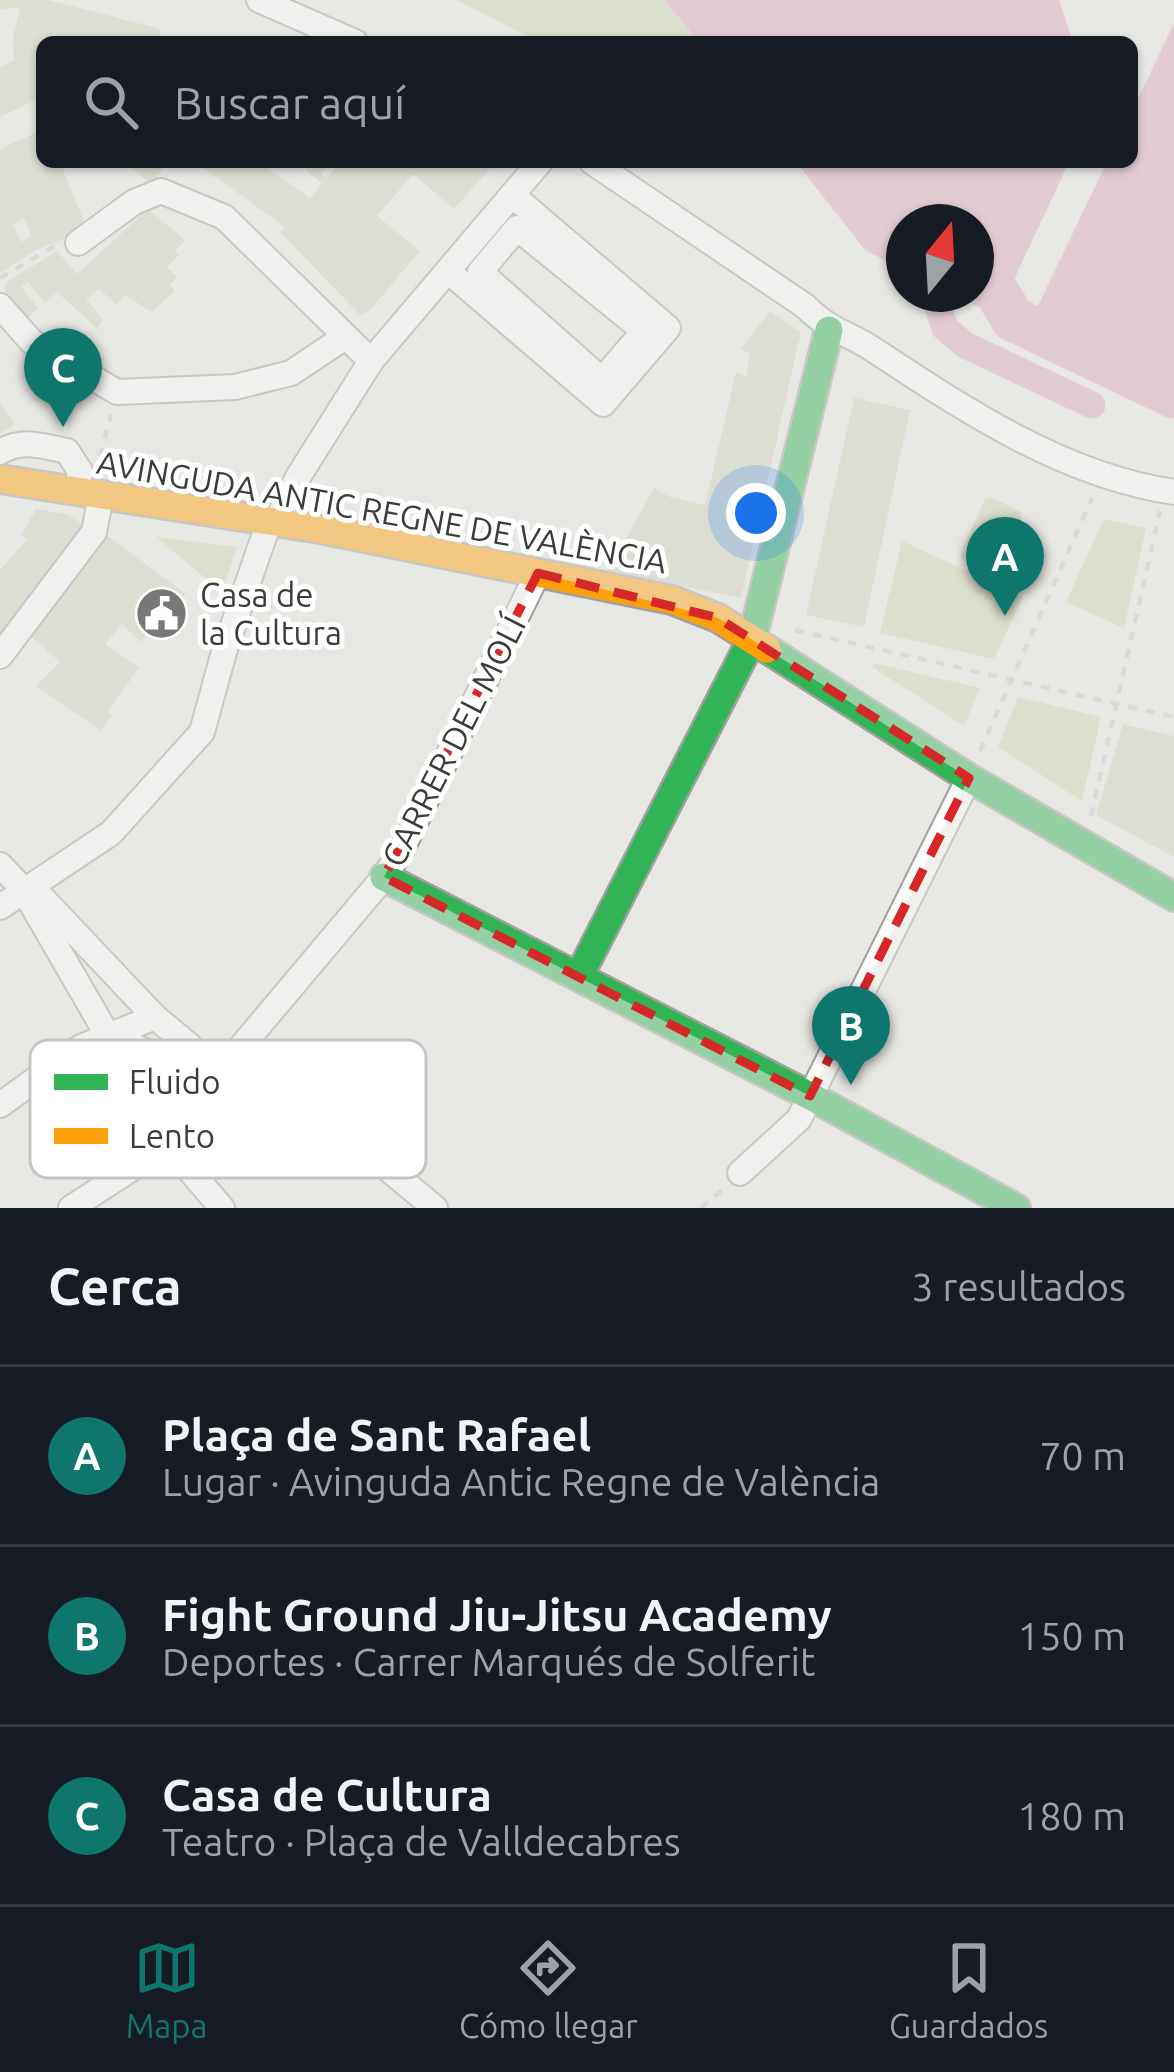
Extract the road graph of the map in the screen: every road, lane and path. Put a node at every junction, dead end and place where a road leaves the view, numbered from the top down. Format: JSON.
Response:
{"nodes":[{"id":1,"x":259,"y":0,"type":"edge"},
{"id":2,"x":342,"y":36,"type":"edge"},
{"id":3,"x":535,"y":168,"type":"edge"},
{"id":4,"x":601,"y":168,"type":"edge"},
{"id":5,"x":512,"y":195,"type":"junction"},
{"id":6,"x":78,"y":243,"type":"joint"},
{"id":7,"x":448,"y":271,"type":"junction"},
{"id":8,"x":480,"y":272,"type":"joint"},
{"id":9,"x":0,"y":278,"type":"edge"},
{"id":10,"x":0,"y":306,"type":"edge"},
{"id":11,"x":829,"y":330,"type":"junction"},
{"id":12,"x":345,"y":337,"type":"junction"},
{"id":13,"x":371,"y":361,"type":"junction"},
{"id":14,"x":117,"y":392,"type":"junction"},
{"id":15,"x":0,"y":452,"type":"edge"},
{"id":16,"x":1102,"y":476,"type":"junction"},
{"id":17,"x":0,"y":479,"type":"edge"},
{"id":18,"x":86,"y":486,"type":"junction"},
{"id":19,"x":1169,"y":492,"type":"edge"},
{"id":20,"x":272,"y":522,"type":"junction"},
{"id":21,"x":538,"y":573,"type":"junction"},
{"id":22,"x":762,"y":645,"type":"junction"},
{"id":23,"x":0,"y":656,"type":"edge"},
{"id":24,"x":1010,"y":677,"type":"junction"},
{"id":25,"x":1118,"y":703,"type":"junction"},
{"id":26,"x":1174,"y":717,"type":"edge"},
{"id":27,"x":969,"y":778,"type":"junction"},
{"id":28,"x":1084,"y":845,"type":"junction"},
{"id":29,"x":0,"y":865,"type":"edge"},
{"id":30,"x":384,"y":877,"type":"junction"},
{"id":31,"x":26,"y":887,"type":"junction"},
{"id":32,"x":1174,"y":897,"type":"edge"},
{"id":33,"x":0,"y":907,"type":"edge"},
{"id":34,"x":579,"y":976,"type":"junction"},
{"id":35,"x":155,"y":1017,"type":"junction"},
{"id":36,"x":108,"y":1036,"type":"junction"},
{"id":37,"x":98,"y":1040,"type":"edge"},
{"id":38,"x":110,"y":1040,"type":"edge"},
{"id":39,"x":118,"y":1040,"type":"edge"},
{"id":40,"x":183,"y":1040,"type":"edge"},
{"id":41,"x":247,"y":1040,"type":"edge"},
{"id":42,"x":30,"y":1084,"type":"edge"},
{"id":43,"x":810,"y":1096,"type":"junction"},
{"id":44,"x":0,"y":1105,"type":"edge"},
{"id":45,"x":740,"y":1173,"type":"dead end"},
{"id":46,"x":117,"y":1178,"type":"edge"},
{"id":47,"x":196,"y":1178,"type":"edge"},
{"id":48,"x":399,"y":1178,"type":"edge"},
{"id":49,"x":70,"y":1208,"type":"edge"},
{"id":50,"x":222,"y":1208,"type":"edge"},
{"id":51,"x":435,"y":1208,"type":"edge"},
{"id":52,"x":1016,"y":1208,"type":"edge"}],
"edges":[{"from":1,"to":2,"type":"street"},
{"from":3,"to":5,"type":"street"},
{"from":4,"to":11,"type":"street"},
{"from":5,"to":7,"type":"street"},
{"from":5,"to":7,"type":"street"},
{"from":6,"to":9,"type":"path"},
{"from":6,"to":12,"type":"street"},
{"from":7,"to":13,"type":"street"},
{"from":8,"to":8,"type":"street"},
{"from":10,"to":14,"type":"street"},
{"from":11,"to":16,"type":"street"},
{"from":11,"to":22,"type":"street"},
{"from":12,"to":13,"type":"street"},
{"from":12,"to":14,"type":"street"},
{"from":13,"to":20,"type":"street"},
{"from":14,"to":18,"type":"path"},
{"from":15,"to":18,"type":"street"},
{"from":16,"to":19,"type":"street"},
{"from":16,"to":24,"type":"path"},
{"from":17,"to":18,"type":"street","name":"AVINGUDA ANTIC REGNE DE VALÈNCIA"},
{"from":18,"to":20,"type":"street","name":"AVINGUDA ANTIC REGNE DE VALÈNCIA"},
{"from":18,"to":23,"type":"street"},
{"from":19,"to":25,"type":"path"},
{"from":20,"to":21,"type":"street","name":"AVINGUDA ANTIC REGNE DE VALÈNCIA"},
{"from":20,"to":31,"type":"street"},
{"from":21,"to":22,"type":"street","name":"AVINGUDA ANTIC REGNE DE VALÈNCIA"},
{"from":21,"to":30,"type":"street","name":"CARRER DEL MOLÍ"},
{"from":22,"to":24,"type":"path"},
{"from":22,"to":27,"type":"street","name":"AVINGUDA ANTIC REGNE DE VALÈNCIA"},
{"from":22,"to":34,"type":"street"},
{"from":24,"to":25,"type":"path"},
{"from":24,"to":27,"type":"path"},
{"from":25,"to":26,"type":"path"},
{"from":25,"to":28,"type":"path"},
{"from":27,"to":28,"type":"street","name":"AVINGUDA ANTIC REGNE DE VALÈNCIA"},
{"from":27,"to":43,"type":"street"},
{"from":28,"to":32,"type":"street","name":"AVINGUDA ANTIC REGNE DE VALÈNCIA"},
{"from":29,"to":31,"type":"street"},
{"from":30,"to":34,"type":"street"},
{"from":30,"to":41,"type":"street","name":"CARRER DEL MOLÍ"},
{"from":31,"to":33,"type":"street"},
{"from":31,"to":35,"type":"street"},
{"from":31,"to":36,"type":"street"},
{"from":34,"to":43,"type":"street"},
{"from":35,"to":36,"type":"street"},
{"from":35,"to":40,"type":"street"},
{"from":36,"to":37,"type":"street"},
{"from":36,"to":38,"type":"street"},
{"from":36,"to":39,"type":"street"},
{"from":42,"to":44,"type":"street"},
{"from":43,"to":45,"type":"street"},
{"from":43,"to":52,"type":"street"},
{"from":46,"to":49,"type":"street"},
{"from":47,"to":50,"type":"street"},
{"from":48,"to":51,"type":"street"}]}
